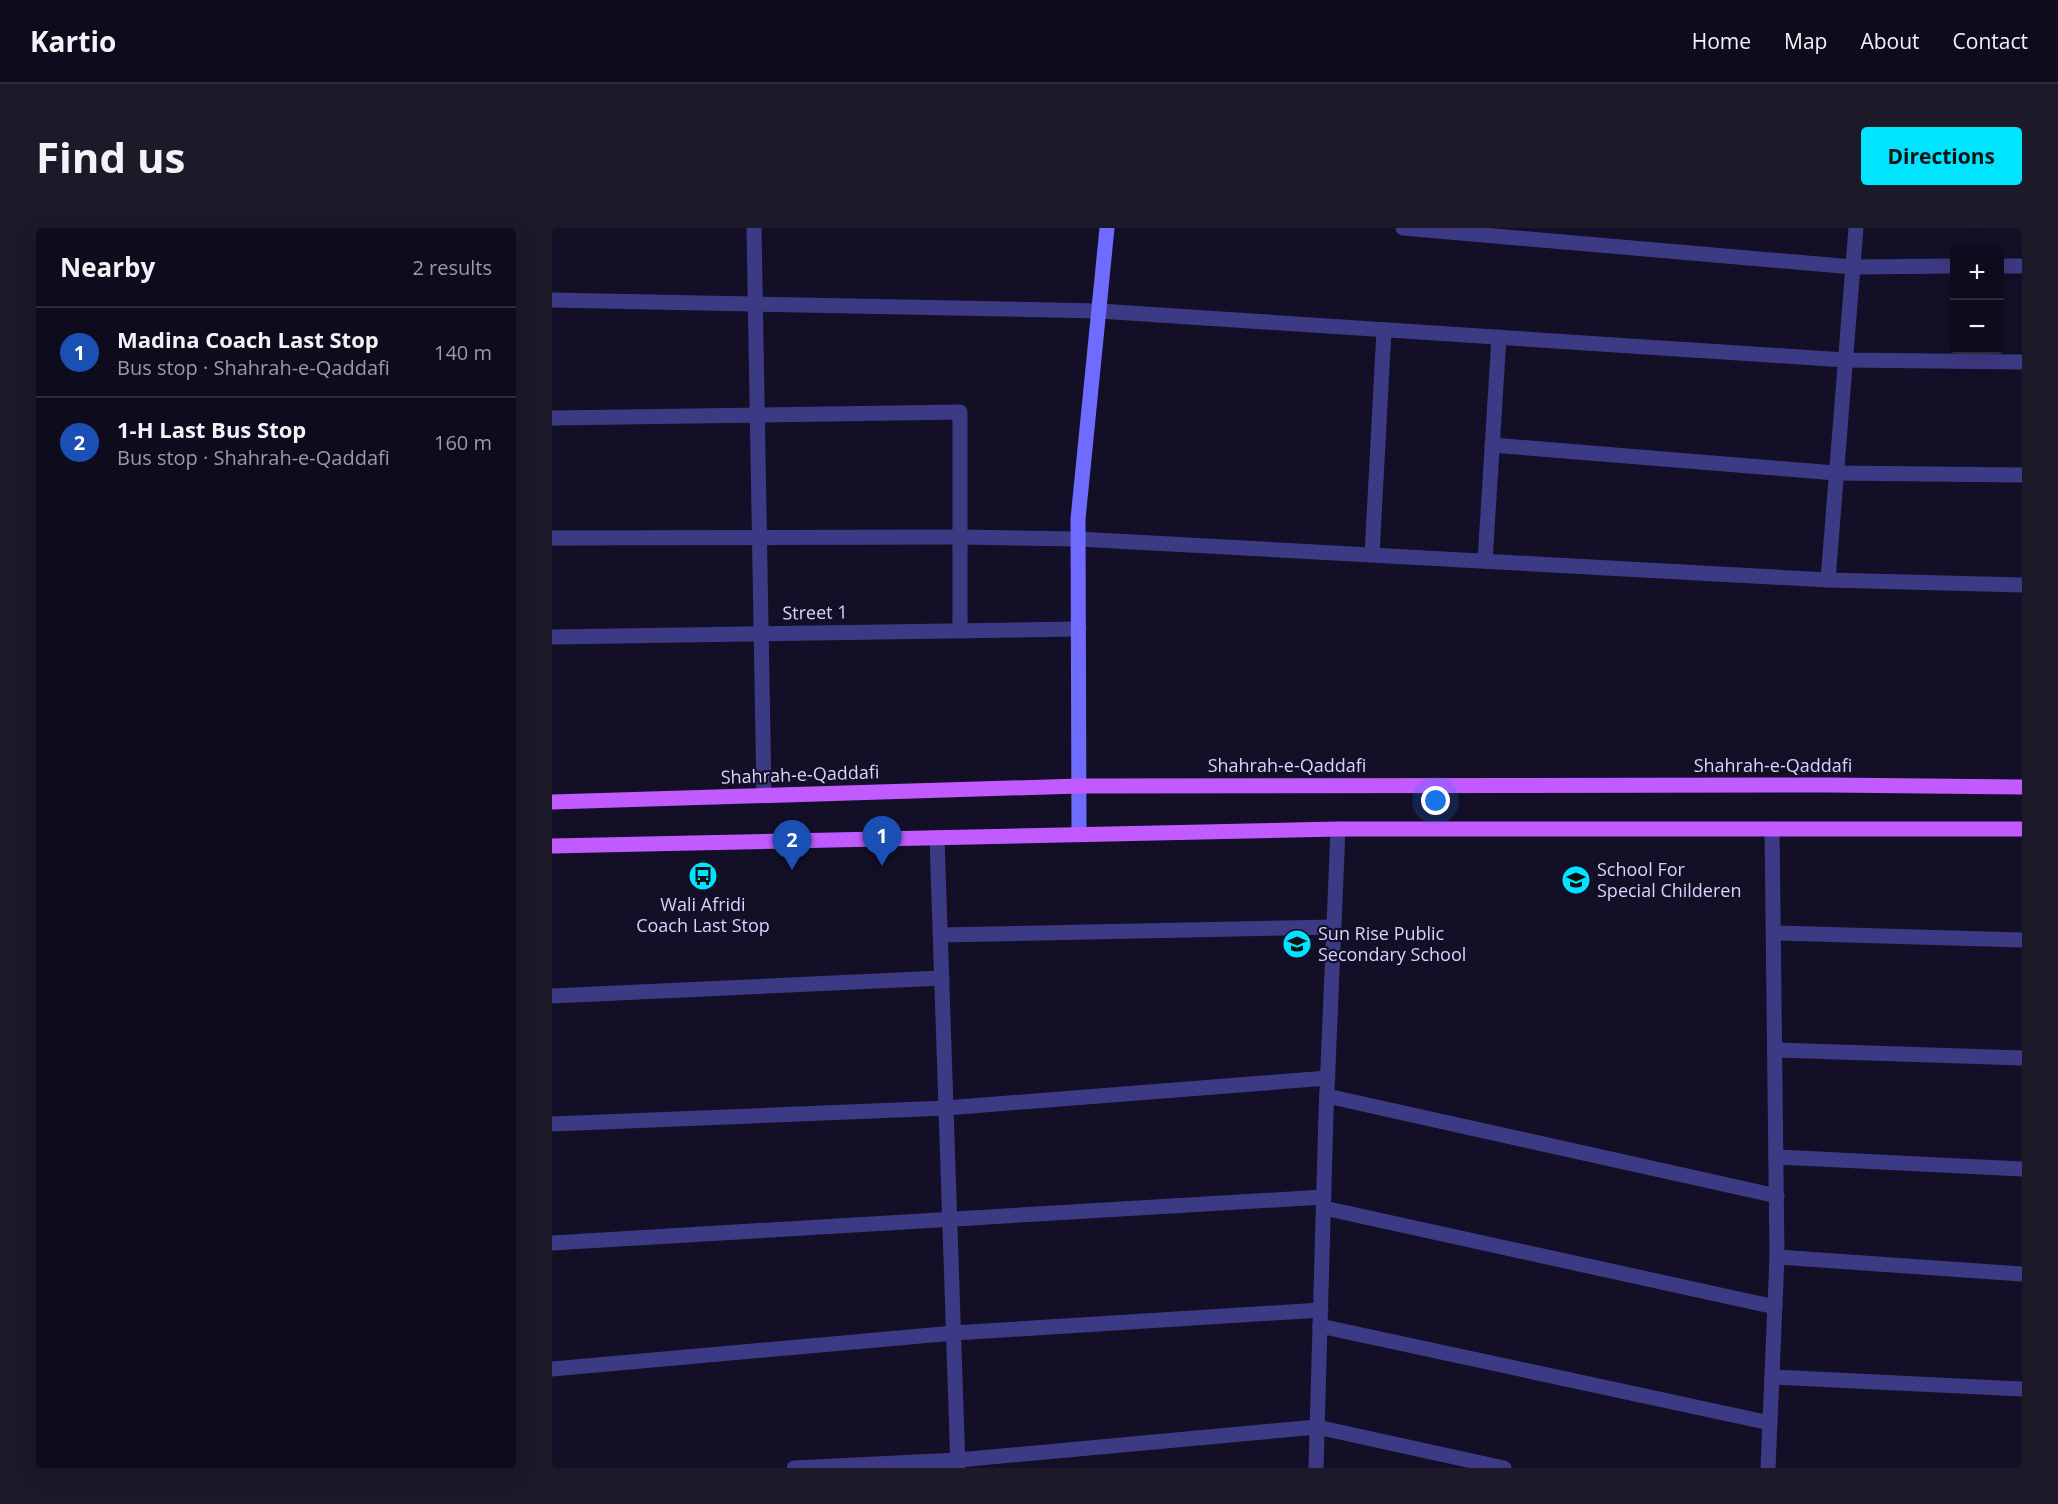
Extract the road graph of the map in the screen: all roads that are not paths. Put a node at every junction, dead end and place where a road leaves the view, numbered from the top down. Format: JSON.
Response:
{"nodes":[{"id":1,"x":754,"y":228,"type":"edge"},
{"id":2,"x":1107,"y":228,"type":"edge"},
{"id":3,"x":1403,"y":228,"type":"edge"},
{"id":4,"x":1856,"y":228,"type":"edge"},
{"id":5,"x":1950,"y":266,"type":"edge"},
{"id":6,"x":2004,"y":266,"type":"edge"},
{"id":7,"x":2022,"y":266,"type":"edge"},
{"id":8,"x":1853,"y":267,"type":"junction"},
{"id":9,"x":552,"y":300,"type":"edge"},
{"id":10,"x":756,"y":305,"type":"junction"},
{"id":11,"x":1099,"y":311,"type":"junction"},
{"id":12,"x":1384,"y":330,"type":"junction"},
{"id":13,"x":1498,"y":338,"type":"junction"},
{"id":14,"x":1845,"y":360,"type":"junction"},
{"id":15,"x":2022,"y":362,"type":"edge"},
{"id":16,"x":757,"y":415,"type":"junction"},
{"id":17,"x":552,"y":418,"type":"edge"},
{"id":18,"x":1492,"y":445,"type":"junction"},
{"id":19,"x":1835,"y":473,"type":"junction"},
{"id":20,"x":2022,"y":474,"type":"edge"},
{"id":21,"x":759,"y":537,"type":"junction"},
{"id":22,"x":960,"y":537,"type":"junction"},
{"id":23,"x":552,"y":538,"type":"edge"},
{"id":24,"x":1078,"y":539,"type":"junction"},
{"id":25,"x":1371,"y":555,"type":"junction"},
{"id":26,"x":1485,"y":561,"type":"junction"},
{"id":27,"x":1828,"y":580,"type":"junction"},
{"id":28,"x":2022,"y":585,"type":"edge"},
{"id":29,"x":1079,"y":629,"type":"junction"},
{"id":30,"x":960,"y":630,"type":"junction"},
{"id":31,"x":761,"y":634,"type":"junction"},
{"id":32,"x":552,"y":637,"type":"edge"},
{"id":33,"x":1079,"y":786,"type":"junction"},
{"id":34,"x":2022,"y":787,"type":"edge"},
{"id":35,"x":764,"y":795,"type":"junction"},
{"id":36,"x":552,"y":802,"type":"edge"},
{"id":37,"x":1338,"y":829,"type":"junction"},
{"id":38,"x":1772,"y":829,"type":"junction"},
{"id":39,"x":2022,"y":829,"type":"edge"},
{"id":40,"x":1079,"y":834,"type":"junction"},
{"id":41,"x":937,"y":838,"type":"junction"},
{"id":42,"x":552,"y":846,"type":"edge"},
{"id":43,"x":1334,"y":927,"type":"junction"},
{"id":44,"x":1774,"y":933,"type":"junction"},
{"id":45,"x":940,"y":935,"type":"junction"},
{"id":46,"x":2022,"y":940,"type":"edge"},
{"id":47,"x":942,"y":978,"type":"junction"},
{"id":48,"x":552,"y":996,"type":"edge"},
{"id":49,"x":1775,"y":1050,"type":"junction"},
{"id":50,"x":2022,"y":1058,"type":"edge"},
{"id":51,"x":1328,"y":1078,"type":"junction"},
{"id":52,"x":1327,"y":1096,"type":"junction"},
{"id":53,"x":946,"y":1107,"type":"junction"},
{"id":54,"x":552,"y":1124,"type":"edge"},
{"id":55,"x":1776,"y":1157,"type":"junction"},
{"id":56,"x":2022,"y":1169,"type":"edge"},
{"id":57,"x":1777,"y":1196,"type":"junction"},
{"id":58,"x":1324,"y":1203,"type":"junction"},
{"id":59,"x":950,"y":1220,"type":"junction"},
{"id":60,"x":552,"y":1243,"type":"edge"},
{"id":61,"x":1777,"y":1257,"type":"junction"},
{"id":62,"x":2022,"y":1274,"type":"edge"},
{"id":63,"x":1775,"y":1306,"type":"junction"},
{"id":64,"x":1320,"y":1310,"type":"junction"},
{"id":65,"x":1320,"y":1326,"type":"junction"},
{"id":66,"x":954,"y":1333,"type":"junction"},
{"id":67,"x":552,"y":1369,"type":"edge"},
{"id":68,"x":1772,"y":1377,"type":"junction"},
{"id":69,"x":2022,"y":1389,"type":"edge"},
{"id":70,"x":1770,"y":1423,"type":"junction"},
{"id":71,"x":1317,"y":1427,"type":"junction"},
{"id":72,"x":958,"y":1464,"type":"edge"},
{"id":73,"x":794,"y":1468,"type":"edge"},
{"id":74,"x":1316,"y":1468,"type":"edge"},
{"id":75,"x":1504,"y":1468,"type":"edge"},
{"id":76,"x":1768,"y":1468,"type":"edge"}],
"edges":[{"from":1,"to":10,"type":"street"},
{"from":2,"to":11,"type":"street"},
{"from":3,"to":8,"type":"street"},
{"from":4,"to":8,"type":"street"},
{"from":5,"to":8,"type":"street"},
{"from":6,"to":7,"type":"street"},
{"from":8,"to":14,"type":"street"},
{"from":9,"to":10,"type":"street"},
{"from":10,"to":11,"type":"street"},
{"from":10,"to":16,"type":"street"},
{"from":11,"to":12,"type":"street"},
{"from":11,"to":24,"type":"street"},
{"from":12,"to":13,"type":"street"},
{"from":12,"to":25,"type":"street"},
{"from":13,"to":14,"type":"street"},
{"from":13,"to":18,"type":"street"},
{"from":14,"to":15,"type":"street"},
{"from":14,"to":19,"type":"street"},
{"from":16,"to":17,"type":"street"},
{"from":16,"to":21,"type":"street"},
{"from":16,"to":22,"type":"street"},
{"from":18,"to":19,"type":"street"},
{"from":18,"to":26,"type":"street"},
{"from":19,"to":20,"type":"street"},
{"from":19,"to":27,"type":"street"},
{"from":21,"to":22,"type":"street"},
{"from":21,"to":23,"type":"street"},
{"from":21,"to":31,"type":"street"},
{"from":22,"to":24,"type":"street"},
{"from":22,"to":30,"type":"street"},
{"from":24,"to":25,"type":"street"},
{"from":24,"to":29,"type":"street"},
{"from":25,"to":26,"type":"street"},
{"from":26,"to":27,"type":"street"},
{"from":27,"to":28,"type":"street"},
{"from":29,"to":30,"type":"street","name":"Street 1"},
{"from":29,"to":33,"type":"street"},
{"from":30,"to":31,"type":"street","name":"Street 1"},
{"from":31,"to":32,"type":"street","name":"Street 1"},
{"from":31,"to":35,"type":"street"},
{"from":33,"to":34,"type":"main road","name":"Shahrah-e-Qaddafi"},
{"from":33,"to":35,"type":"main road","name":"Shahrah-e-Qaddafi"},
{"from":33,"to":40,"type":"street"},
{"from":35,"to":36,"type":"main road","name":"Shahrah-e-Qaddafi"},
{"from":37,"to":38,"type":"main road"},
{"from":37,"to":40,"type":"main road"},
{"from":37,"to":43,"type":"street"},
{"from":38,"to":39,"type":"main road"},
{"from":38,"to":44,"type":"street"},
{"from":40,"to":41,"type":"main road"},
{"from":41,"to":42,"type":"main road"},
{"from":41,"to":45,"type":"street"},
{"from":43,"to":45,"type":"street"},
{"from":43,"to":51,"type":"street"},
{"from":44,"to":46,"type":"street"},
{"from":44,"to":49,"type":"street"},
{"from":45,"to":47,"type":"street"},
{"from":47,"to":48,"type":"street"},
{"from":47,"to":53,"type":"street"},
{"from":49,"to":50,"type":"street"},
{"from":49,"to":55,"type":"street"},
{"from":51,"to":52,"type":"street"},
{"from":51,"to":53,"type":"street"},
{"from":52,"to":57,"type":"street"},
{"from":52,"to":58,"type":"street"},
{"from":53,"to":54,"type":"street"},
{"from":53,"to":59,"type":"street"},
{"from":55,"to":56,"type":"street"},
{"from":55,"to":57,"type":"street"},
{"from":57,"to":61,"type":"street"},
{"from":58,"to":59,"type":"street"},
{"from":58,"to":63,"type":"street"},
{"from":58,"to":64,"type":"street"},
{"from":59,"to":60,"type":"street"},
{"from":59,"to":66,"type":"street"},
{"from":61,"to":62,"type":"street"},
{"from":61,"to":63,"type":"street"},
{"from":63,"to":68,"type":"street"},
{"from":64,"to":65,"type":"street"},
{"from":64,"to":66,"type":"street"},
{"from":65,"to":70,"type":"street"},
{"from":65,"to":71,"type":"street"},
{"from":66,"to":67,"type":"street"},
{"from":66,"to":72,"type":"street"},
{"from":68,"to":69,"type":"street"},
{"from":68,"to":70,"type":"street"},
{"from":70,"to":76,"type":"street"},
{"from":71,"to":72,"type":"street"},
{"from":71,"to":74,"type":"street"},
{"from":71,"to":75,"type":"street"},
{"from":72,"to":73,"type":"street"}]}
